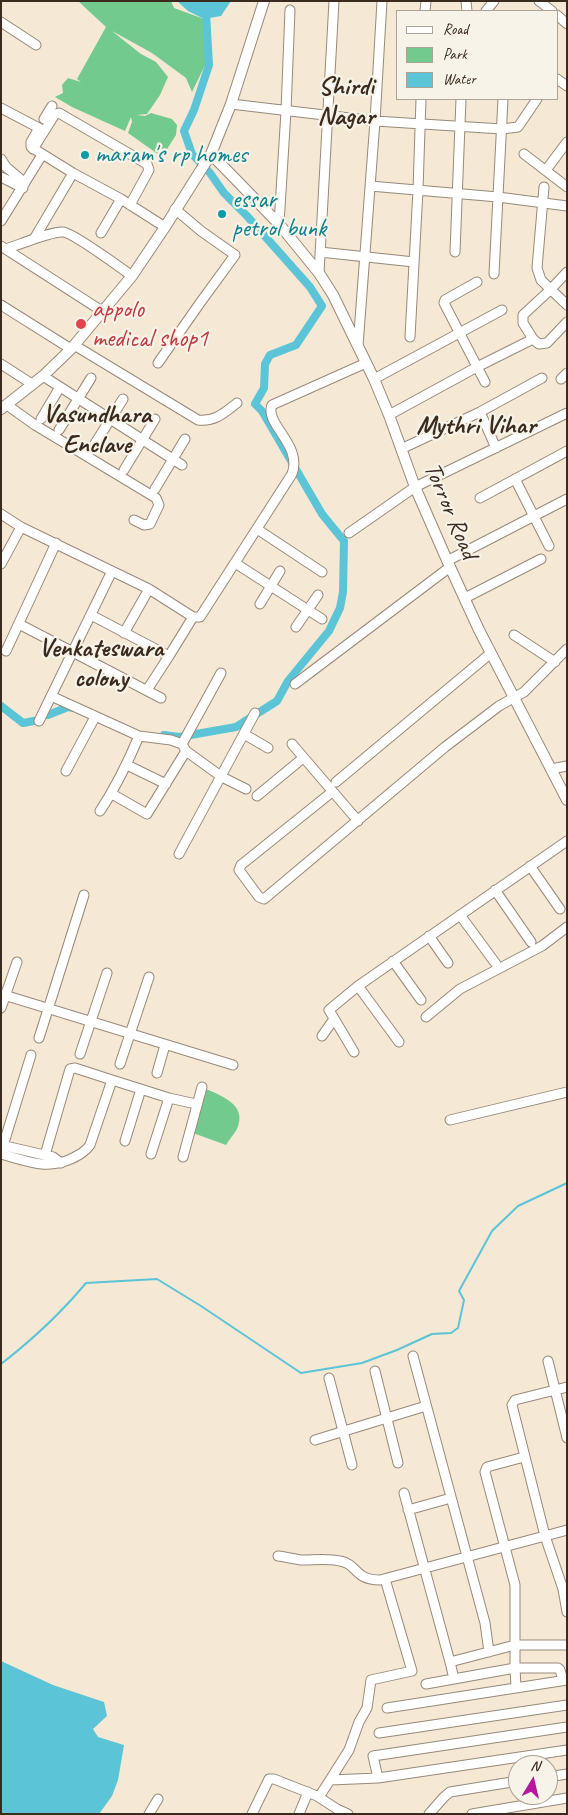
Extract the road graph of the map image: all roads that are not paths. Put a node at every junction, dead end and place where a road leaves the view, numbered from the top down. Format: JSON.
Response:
{"nodes":[{"id":1,"x":264,"y":1,"type":"edge"},
{"id":2,"x":334,"y":1,"type":"edge"},
{"id":3,"x":382,"y":1,"type":"edge"},
{"id":4,"x":539,"y":1,"type":"edge"},
{"id":5,"x":290,"y":10,"type":"dead end"},
{"id":6,"x":549,"y":10,"type":"edge"},
{"id":7,"x":1,"y":22,"type":"edge"},
{"id":8,"x":36,"y":45,"type":"dead end"},
{"id":9,"x":421,"y":100,"type":"edge"},
{"id":10,"x":461,"y":100,"type":"edge"},
{"id":11,"x":504,"y":100,"type":"edge"},
{"id":12,"x":536,"y":100,"type":"edge"},
{"id":13,"x":231,"y":104,"type":"junction"},
{"id":14,"x":52,"y":106,"type":"dead end"},
{"id":15,"x":1,"y":108,"type":"edge"},
{"id":16,"x":286,"y":111,"type":"junction"},
{"id":17,"x":328,"y":116,"type":"junction"},
{"id":18,"x":375,"y":120,"type":"junction"},
{"id":19,"x":419,"y":124,"type":"junction"},
{"id":20,"x":459,"y":126,"type":"junction"},
{"id":21,"x":39,"y":128,"type":"junction"},
{"id":22,"x":502,"y":129,"type":"junction"},
{"id":23,"x":567,"y":142,"type":"edge"},
{"id":24,"x":33,"y":149,"type":"junction"},
{"id":25,"x":211,"y":154,"type":"junction"},
{"id":26,"x":524,"y":154,"type":"dead end"},
{"id":27,"x":42,"y":155,"type":"junction"},
{"id":28,"x":1,"y":160,"type":"edge"},
{"id":29,"x":546,"y":170,"type":"junction"},
{"id":30,"x":73,"y":173,"type":"junction"},
{"id":31,"x":1,"y":177,"type":"edge"},
{"id":32,"x":24,"y":185,"type":"junction"},
{"id":33,"x":370,"y":186,"type":"junction"},
{"id":34,"x":544,"y":186,"type":"dead end"},
{"id":35,"x":567,"y":187,"type":"edge"},
{"id":36,"x":418,"y":190,"type":"junction"},
{"id":37,"x":458,"y":193,"type":"junction"},
{"id":38,"x":498,"y":197,"type":"junction"},
{"id":39,"x":120,"y":199,"type":"junction"},
{"id":40,"x":542,"y":203,"type":"junction"},
{"id":41,"x":130,"y":205,"type":"junction"},
{"id":42,"x":567,"y":206,"type":"edge"},
{"id":43,"x":175,"y":209,"type":"junction"},
{"id":44,"x":1,"y":221,"type":"edge"},
{"id":45,"x":279,"y":224,"type":"junction"},
{"id":46,"x":165,"y":227,"type":"junction"},
{"id":47,"x":101,"y":233,"type":"dead end"},
{"id":48,"x":34,"y":239,"type":"junction"},
{"id":49,"x":3,"y":248,"type":"edge"},
{"id":50,"x":320,"y":252,"type":"junction"},
{"id":51,"x":455,"y":252,"type":"dead end"},
{"id":52,"x":365,"y":257,"type":"junction"},
{"id":53,"x":414,"y":262,"type":"junction"},
{"id":54,"x":567,"y":272,"type":"edge"},
{"id":55,"x":319,"y":273,"type":"junction"},
{"id":56,"x":494,"y":274,"type":"dead end"},
{"id":57,"x":132,"y":276,"type":"junction"},
{"id":58,"x":477,"y":282,"type":"dead end"},
{"id":59,"x":550,"y":290,"type":"junction"},
{"id":60,"x":1,"y":305,"type":"edge"},
{"id":61,"x":567,"y":305,"type":"edge"},
{"id":62,"x":502,"y":310,"type":"dead end"},
{"id":63,"x":102,"y":311,"type":"junction"},
{"id":64,"x":567,"y":322,"type":"edge"},
{"id":65,"x":460,"y":333,"type":"junction"},
{"id":66,"x":410,"y":337,"type":"dead end"},
{"id":67,"x":533,"y":339,"type":"junction"},
{"id":68,"x":358,"y":346,"type":"junction"},
{"id":69,"x":72,"y":347,"type":"junction"},
{"id":70,"x":158,"y":363,"type":"dead end"},
{"id":71,"x":366,"y":363,"type":"junction"},
{"id":72,"x":1,"y":364,"type":"edge"},
{"id":73,"x":477,"y":367,"type":"junction"},
{"id":74,"x":43,"y":376,"type":"junction"},
{"id":75,"x":91,"y":378,"type":"dead end"},
{"id":76,"x":542,"y":378,"type":"dead end"},
{"id":77,"x":374,"y":379,"type":"junction"},
{"id":78,"x":485,"y":382,"type":"dead end"},
{"id":79,"x":32,"y":384,"type":"junction"},
{"id":80,"x":60,"y":387,"type":"junction"},
{"id":81,"x":78,"y":398,"type":"junction"},
{"id":82,"x":123,"y":398,"type":"dead end"},
{"id":83,"x":237,"y":403,"type":"dead end"},
{"id":84,"x":4,"y":407,"type":"edge"},
{"id":85,"x":480,"y":412,"type":"junction"},
{"id":86,"x":567,"y":413,"type":"edge"},
{"id":87,"x":389,"y":416,"type":"junction"},
{"id":88,"x":41,"y":419,"type":"dead end"},
{"id":89,"x":110,"y":419,"type":"junction"},
{"id":90,"x":155,"y":419,"type":"dead end"},
{"id":91,"x":59,"y":430,"type":"dead end"},
{"id":92,"x":142,"y":439,"type":"junction"},
{"id":93,"x":185,"y":439,"type":"dead end"},
{"id":94,"x":496,"y":448,"type":"junction"},
{"id":95,"x":402,"y":449,"type":"junction"},
{"id":96,"x":90,"y":450,"type":"dead end"},
{"id":97,"x":567,"y":451,"type":"edge"},
{"id":98,"x":173,"y":459,"type":"junction"},
{"id":99,"x":182,"y":465,"type":"dead end"},
{"id":100,"x":124,"y":470,"type":"dead end"},
{"id":101,"x":515,"y":479,"type":"junction"},
{"id":102,"x":415,"y":487,"type":"junction"},
{"id":103,"x":155,"y":490,"type":"dead end"},
{"id":104,"x":480,"y":498,"type":"dead end"},
{"id":105,"x":567,"y":499,"type":"edge"},
{"id":106,"x":1,"y":514,"type":"edge"},
{"id":107,"x":534,"y":516,"type":"junction"},
{"id":108,"x":134,"y":520,"type":"dead end"},
{"id":109,"x":21,"y":526,"type":"junction"},
{"id":110,"x":257,"y":530,"type":"junction"},
{"id":111,"x":349,"y":533,"type":"dead end"},
{"id":112,"x":56,"y":544,"type":"junction"},
{"id":113,"x":549,"y":546,"type":"dead end"},
{"id":114,"x":541,"y":559,"type":"dead end"},
{"id":115,"x":235,"y":563,"type":"junction"},
{"id":116,"x":1,"y":564,"type":"edge"},
{"id":117,"x":448,"y":564,"type":"junction"},
{"id":118,"x":112,"y":571,"type":"junction"},
{"id":119,"x":280,"y":571,"type":"dead end"},
{"id":120,"x":322,"y":572,"type":"dead end"},
{"id":121,"x":271,"y":587,"type":"junction"},
{"id":122,"x":149,"y":589,"type":"junction"},
{"id":123,"x":318,"y":595,"type":"dead end"},
{"id":124,"x":464,"y":598,"type":"junction"},
{"id":125,"x":260,"y":604,"type":"dead end"},
{"id":126,"x":307,"y":610,"type":"junction"},
{"id":127,"x":91,"y":615,"type":"junction"},
{"id":128,"x":193,"y":617,"type":"junction"},
{"id":129,"x":322,"y":620,"type":"dead end"},
{"id":130,"x":19,"y":624,"type":"junction"},
{"id":131,"x":296,"y":627,"type":"dead end"},
{"id":132,"x":124,"y":633,"type":"junction"},
{"id":133,"x":514,"y":635,"type":"dead end"},
{"id":134,"x":567,"y":649,"type":"edge"},
{"id":135,"x":6,"y":651,"type":"dead end"},
{"id":136,"x":73,"y":651,"type":"junction"},
{"id":137,"x":491,"y":653,"type":"junction"},
{"id":138,"x":169,"y":656,"type":"junction"},
{"id":139,"x":555,"y":662,"type":"junction"},
{"id":140,"x":222,"y":673,"type":"dead end"},
{"id":141,"x":295,"y":684,"type":"dead end"},
{"id":142,"x":147,"y":690,"type":"junction"},
{"id":143,"x":51,"y":696,"type":"junction"},
{"id":144,"x":515,"y":697,"type":"junction"},
{"id":145,"x":161,"y":698,"type":"dead end"},
{"id":146,"x":255,"y":713,"type":"dead end"},
{"id":147,"x":95,"y":717,"type":"junction"},
{"id":148,"x":39,"y":721,"type":"dead end"},
{"id":149,"x":244,"y":734,"type":"junction"},
{"id":150,"x":139,"y":736,"type":"junction"},
{"id":151,"x":292,"y":744,"type":"dead end"},
{"id":152,"x":184,"y":748,"type":"junction"},
{"id":153,"x":268,"y":748,"type":"dead end"},
{"id":154,"x":303,"y":758,"type":"junction"},
{"id":155,"x":127,"y":765,"type":"junction"},
{"id":156,"x":567,"y":766,"type":"edge"},
{"id":157,"x":551,"y":769,"type":"junction"},
{"id":158,"x":66,"y":770,"type":"dead end"},
{"id":159,"x":222,"y":777,"type":"junction"},
{"id":160,"x":336,"y":782,"type":"dead end"},
{"id":161,"x":166,"y":784,"type":"junction"},
{"id":162,"x":246,"y":788,"type":"dead end"},
{"id":163,"x":332,"y":792,"type":"junction"},
{"id":164,"x":112,"y":794,"type":"junction"},
{"id":165,"x":257,"y":796,"type":"dead end"},
{"id":166,"x":567,"y":800,"type":"edge"},
{"id":167,"x":100,"y":811,"type":"dead end"},
{"id":168,"x":358,"y":821,"type":"junction"},
{"id":169,"x":567,"y":841,"type":"edge"},
{"id":170,"x":179,"y":854,"type":"dead end"},
{"id":171,"x":530,"y":866,"type":"junction"},
{"id":172,"x":495,"y":890,"type":"junction"},
{"id":173,"x":84,"y":895,"type":"dead end"},
{"id":174,"x":560,"y":909,"type":"dead end"},
{"id":175,"x":460,"y":915,"type":"junction"},
{"id":176,"x":567,"y":927,"type":"edge"},
{"id":177,"x":429,"y":936,"type":"junction"},
{"id":178,"x":531,"y":942,"type":"dead end"},
{"id":179,"x":393,"y":961,"type":"junction"},
{"id":180,"x":16,"y":962,"type":"dead end"},
{"id":181,"x":448,"y":963,"type":"dead end"},
{"id":182,"x":496,"y":964,"type":"dead end"},
{"id":183,"x":107,"y":973,"type":"dead end"},
{"id":184,"x":149,"y":977,"type":"dead end"},
{"id":185,"x":358,"y":986,"type":"junction"},
{"id":186,"x":4,"y":995,"type":"edge"},
{"id":187,"x":421,"y":1000,"type":"dead end"},
{"id":188,"x":1,"y":1008,"type":"edge"},
{"id":189,"x":49,"y":1008,"type":"junction"},
{"id":190,"x":426,"y":1018,"type":"dead end"},
{"id":191,"x":334,"y":1019,"type":"junction"},
{"id":192,"x":91,"y":1022,"type":"junction"},
{"id":193,"x":130,"y":1034,"type":"junction"},
{"id":194,"x":322,"y":1036,"type":"dead end"},
{"id":195,"x":39,"y":1038,"type":"dead end"},
{"id":196,"x":400,"y":1042,"type":"dead end"},
{"id":197,"x":165,"y":1045,"type":"junction"},
{"id":198,"x":354,"y":1052,"type":"dead end"},
{"id":199,"x":80,"y":1054,"type":"dead end"},
{"id":200,"x":31,"y":1055,"type":"dead end"},
{"id":201,"x":120,"y":1064,"type":"dead end"},
{"id":202,"x":233,"y":1065,"type":"dead end"},
{"id":203,"x":157,"y":1073,"type":"dead end"},
{"id":204,"x":112,"y":1080,"type":"junction"},
{"id":205,"x":202,"y":1087,"type":"dead end"},
{"id":206,"x":141,"y":1089,"type":"junction"},
{"id":207,"x":567,"y":1092,"type":"edge"},
{"id":208,"x":169,"y":1098,"type":"junction"},
{"id":209,"x":196,"y":1104,"type":"junction"},
{"id":210,"x":450,"y":1120,"type":"dead end"},
{"id":211,"x":124,"y":1141,"type":"dead end"},
{"id":212,"x":2,"y":1148,"type":"edge"},
{"id":213,"x":24,"y":1150,"type":"junction"},
{"id":214,"x":151,"y":1154,"type":"dead end"},
{"id":215,"x":45,"y":1155,"type":"junction"},
{"id":216,"x":183,"y":1157,"type":"dead end"},
{"id":217,"x":22,"y":1160,"type":"junction"},
{"id":218,"x":61,"y":1162,"type":"junction"},
{"id":219,"x":413,"y":1356,"type":"dead end"},
{"id":220,"x":548,"y":1361,"type":"dead end"},
{"id":221,"x":375,"y":1371,"type":"dead end"},
{"id":222,"x":329,"y":1378,"type":"dead end"},
{"id":223,"x":567,"y":1386,"type":"edge"},
{"id":224,"x":555,"y":1390,"type":"junction"},
{"id":225,"x":426,"y":1406,"type":"junction"},
{"id":226,"x":387,"y":1418,"type":"junction"},
{"id":227,"x":343,"y":1432,"type":"junction"},
{"id":228,"x":567,"y":1438,"type":"edge"},
{"id":229,"x":314,"y":1440,"type":"dead end"},
{"id":230,"x":524,"y":1457,"type":"junction"},
{"id":231,"x":398,"y":1463,"type":"dead end"},
{"id":232,"x":352,"y":1465,"type":"dead end"},
{"id":233,"x":404,"y":1494,"type":"dead end"},
{"id":234,"x":451,"y":1498,"type":"junction"},
{"id":235,"x":408,"y":1510,"type":"junction"},
{"id":236,"x":567,"y":1530,"type":"edge"},
{"id":237,"x":545,"y":1536,"type":"junction"},
{"id":238,"x":504,"y":1547,"type":"junction"},
{"id":239,"x":278,"y":1556,"type":"dead end"},
{"id":240,"x":466,"y":1557,"type":"junction"},
{"id":241,"x":424,"y":1569,"type":"junction"},
{"id":242,"x":385,"y":1579,"type":"junction"},
{"id":243,"x":567,"y":1612,"type":"edge"},
{"id":244,"x":567,"y":1644,"type":"edge"},
{"id":245,"x":515,"y":1646,"type":"junction"},
{"id":246,"x":489,"y":1652,"type":"junction"},
{"id":247,"x":453,"y":1661,"type":"junction"},
{"id":248,"x":515,"y":1668,"type":"junction"},
{"id":249,"x":454,"y":1678,"type":"junction"},
{"id":250,"x":565,"y":1680,"type":"edge"},
{"id":251,"x":426,"y":1684,"type":"dead end"},
{"id":252,"x":516,"y":1687,"type":"junction"},
{"id":253,"x":567,"y":1705,"type":"edge"},
{"id":254,"x":388,"y":1708,"type":"dead end"},
{"id":255,"x":567,"y":1727,"type":"edge"},
{"id":256,"x":379,"y":1733,"type":"dead end"},
{"id":257,"x":567,"y":1750,"type":"edge"},
{"id":258,"x":378,"y":1778,"type":"junction"},
{"id":259,"x":330,"y":1780,"type":"junction"},
{"id":260,"x":508,"y":1783,"type":"edge"},
{"id":261,"x":308,"y":1792,"type":"junction"},
{"id":262,"x":319,"y":1797,"type":"junction"},
{"id":263,"x":567,"y":1798,"type":"edge"},
{"id":264,"x":158,"y":1799,"type":"dead end"},
{"id":265,"x":149,"y":1814,"type":"edge"},
{"id":266,"x":252,"y":1814,"type":"edge"},
{"id":267,"x":299,"y":1814,"type":"edge"},
{"id":268,"x":348,"y":1814,"type":"edge"},
{"id":269,"x":429,"y":1814,"type":"edge"},
{"id":270,"x":472,"y":1814,"type":"edge"}],
"edges":[{"from":1,"to":13,"type":"street"},
{"from":2,"to":17,"type":"street"},
{"from":3,"to":18,"type":"street"},
{"from":4,"to":6,"type":"street"},
{"from":5,"to":16,"type":"street"},
{"from":7,"to":8,"type":"street"},
{"from":9,"to":19,"type":"street"},
{"from":10,"to":20,"type":"street"},
{"from":11,"to":22,"type":"street"},
{"from":12,"to":22,"type":"street"},
{"from":13,"to":16,"type":"street"},
{"from":13,"to":25,"type":"street"},
{"from":14,"to":21,"type":"street"},
{"from":15,"to":21,"type":"street"},
{"from":16,"to":17,"type":"street"},
{"from":16,"to":45,"type":"street"},
{"from":17,"to":18,"type":"street"},
{"from":17,"to":50,"type":"street"},
{"from":18,"to":19,"type":"street"},
{"from":18,"to":33,"type":"street"},
{"from":19,"to":20,"type":"street"},
{"from":19,"to":36,"type":"street"},
{"from":20,"to":22,"type":"street"},
{"from":20,"to":37,"type":"street"},
{"from":21,"to":24,"type":"street"},
{"from":22,"to":38,"type":"street"},
{"from":23,"to":29,"type":"street"},
{"from":24,"to":27,"type":"street"},
{"from":24,"to":41,"type":"street"},
{"from":25,"to":43,"type":"street"},
{"from":25,"to":45,"type":"street","name":"Torror Road"},
{"from":26,"to":29,"type":"street"},
{"from":27,"to":30,"type":"street"},
{"from":27,"to":32,"type":"street"},
{"from":28,"to":32,"type":"street"},
{"from":29,"to":35,"type":"street"},
{"from":30,"to":39,"type":"street"},
{"from":30,"to":48,"type":"street"},
{"from":31,"to":32,"type":"street"},
{"from":32,"to":44,"type":"street"},
{"from":33,"to":36,"type":"street"},
{"from":33,"to":52,"type":"street"},
{"from":34,"to":40,"type":"street"},
{"from":36,"to":37,"type":"street"},
{"from":36,"to":53,"type":"street"},
{"from":37,"to":38,"type":"street"},
{"from":37,"to":51,"type":"street"},
{"from":38,"to":40,"type":"street"},
{"from":38,"to":56,"type":"street"},
{"from":39,"to":41,"type":"street"},
{"from":39,"to":47,"type":"street"},
{"from":40,"to":42,"type":"street"},
{"from":40,"to":59,"type":"street"},
{"from":41,"to":46,"type":"street"},
{"from":43,"to":46,"type":"street"},
{"from":43,"to":70,"type":"street"},
{"from":45,"to":55,"type":"street","name":"Torror Road"},
{"from":46,"to":57,"type":"street"},
{"from":48,"to":49,"type":"street"},
{"from":48,"to":57,"type":"street"},
{"from":49,"to":63,"type":"street"},
{"from":50,"to":52,"type":"street"},
{"from":50,"to":55,"type":"street"},
{"from":52,"to":53,"type":"street"},
{"from":52,"to":68,"type":"street"},
{"from":53,"to":66,"type":"street"},
{"from":54,"to":59,"type":"street"},
{"from":55,"to":68,"type":"street","name":"Torror Road"},
{"from":57,"to":63,"type":"street"},
{"from":58,"to":65,"type":"street"},
{"from":59,"to":61,"type":"street"},
{"from":59,"to":67,"type":"street"},
{"from":60,"to":69,"type":"street"},
{"from":62,"to":65,"type":"street"},
{"from":63,"to":69,"type":"street"},
{"from":64,"to":67,"type":"street"},
{"from":65,"to":73,"type":"street"},
{"from":65,"to":77,"type":"street"},
{"from":67,"to":73,"type":"street"},
{"from":68,"to":71,"type":"street","name":"Torror Road"},
{"from":69,"to":74,"type":"street"},
{"from":69,"to":83,"type":"street"},
{"from":71,"to":77,"type":"street","name":"Torror Road"},
{"from":71,"to":110,"type":"street"},
{"from":72,"to":79,"type":"street"},
{"from":73,"to":78,"type":"street"},
{"from":73,"to":87,"type":"street"},
{"from":74,"to":79,"type":"street"},
{"from":74,"to":80,"type":"street"},
{"from":75,"to":81,"type":"street"},
{"from":76,"to":85,"type":"street"},
{"from":77,"to":87,"type":"street","name":"Torror Road"},
{"from":79,"to":84,"type":"street"},
{"from":80,"to":81,"type":"street"},
{"from":80,"to":88,"type":"street"},
{"from":81,"to":89,"type":"street"},
{"from":81,"to":91,"type":"street"},
{"from":82,"to":89,"type":"street"},
{"from":84,"to":108,"type":"street"},
{"from":85,"to":94,"type":"street"},
{"from":85,"to":95,"type":"street"},
{"from":86,"to":94,"type":"street"},
{"from":87,"to":95,"type":"street","name":"Torror Road"},
{"from":89,"to":92,"type":"street"},
{"from":89,"to":96,"type":"street"},
{"from":90,"to":92,"type":"street"},
{"from":92,"to":98,"type":"street"},
{"from":92,"to":100,"type":"street"},
{"from":93,"to":98,"type":"street"},
{"from":94,"to":102,"type":"street"},
{"from":95,"to":102,"type":"street","name":"Torror Road"},
{"from":97,"to":101,"type":"street"},
{"from":98,"to":99,"type":"street"},
{"from":98,"to":103,"type":"street"},
{"from":101,"to":104,"type":"street"},
{"from":101,"to":107,"type":"street"},
{"from":102,"to":111,"type":"street"},
{"from":102,"to":117,"type":"street","name":"Torror Road"},
{"from":105,"to":107,"type":"street"},
{"from":106,"to":109,"type":"street"},
{"from":107,"to":113,"type":"street"},
{"from":107,"to":117,"type":"street"},
{"from":109,"to":112,"type":"street"},
{"from":109,"to":116,"type":"street"},
{"from":110,"to":115,"type":"street"},
{"from":110,"to":120,"type":"street"},
{"from":112,"to":118,"type":"street"},
{"from":112,"to":130,"type":"street"},
{"from":114,"to":124,"type":"street"},
{"from":115,"to":121,"type":"street"},
{"from":115,"to":128,"type":"street"},
{"from":117,"to":124,"type":"street","name":"Torror Road"},
{"from":117,"to":141,"type":"street"},
{"from":118,"to":122,"type":"street"},
{"from":118,"to":127,"type":"street"},
{"from":119,"to":121,"type":"street"},
{"from":121,"to":125,"type":"street"},
{"from":121,"to":126,"type":"street"},
{"from":122,"to":128,"type":"street"},
{"from":122,"to":132,"type":"street"},
{"from":123,"to":126,"type":"street"},
{"from":124,"to":137,"type":"street","name":"Torror Road"},
{"from":126,"to":129,"type":"street"},
{"from":126,"to":131,"type":"street"},
{"from":127,"to":132,"type":"street"},
{"from":127,"to":136,"type":"street"},
{"from":128,"to":138,"type":"street"},
{"from":130,"to":135,"type":"street"},
{"from":130,"to":136,"type":"street"},
{"from":132,"to":138,"type":"street"},
{"from":133,"to":139,"type":"street"},
{"from":134,"to":139,"type":"street"},
{"from":136,"to":142,"type":"street"},
{"from":136,"to":143,"type":"street"},
{"from":137,"to":144,"type":"street","name":"Torror Road"},
{"from":137,"to":160,"type":"street"},
{"from":138,"to":142,"type":"street"},
{"from":139,"to":144,"type":"street"},
{"from":140,"to":152,"type":"street"},
{"from":142,"to":145,"type":"street"},
{"from":143,"to":147,"type":"street"},
{"from":143,"to":148,"type":"street"},
{"from":144,"to":157,"type":"street","name":"Torror Road"},
{"from":144,"to":168,"type":"street"},
{"from":146,"to":149,"type":"street"},
{"from":147,"to":150,"type":"street"},
{"from":147,"to":158,"type":"street"},
{"from":149,"to":153,"type":"street"},
{"from":149,"to":159,"type":"street"},
{"from":150,"to":152,"type":"street"},
{"from":150,"to":155,"type":"street"},
{"from":151,"to":154,"type":"street"},
{"from":152,"to":159,"type":"street"},
{"from":152,"to":161,"type":"street"},
{"from":154,"to":163,"type":"street"},
{"from":154,"to":165,"type":"street"},
{"from":155,"to":161,"type":"street"},
{"from":155,"to":164,"type":"street"},
{"from":156,"to":157,"type":"street"},
{"from":157,"to":166,"type":"street","name":"Torror Road"},
{"from":159,"to":162,"type":"street"},
{"from":159,"to":170,"type":"street"},
{"from":161,"to":164,"type":"street"},
{"from":163,"to":168,"type":"street"},
{"from":163,"to":168,"type":"street"},
{"from":164,"to":167,"type":"street"},
{"from":169,"to":171,"type":"street"},
{"from":171,"to":172,"type":"street"},
{"from":171,"to":174,"type":"street"},
{"from":172,"to":175,"type":"street"},
{"from":172,"to":178,"type":"street"},
{"from":173,"to":189,"type":"street"},
{"from":175,"to":177,"type":"street"},
{"from":175,"to":182,"type":"street"},
{"from":176,"to":190,"type":"street"},
{"from":177,"to":179,"type":"street"},
{"from":177,"to":181,"type":"street"},
{"from":179,"to":185,"type":"street"},
{"from":179,"to":187,"type":"street"},
{"from":180,"to":186,"type":"street"},
{"from":183,"to":192,"type":"street"},
{"from":184,"to":193,"type":"street"},
{"from":185,"to":191,"type":"street"},
{"from":185,"to":196,"type":"street"},
{"from":186,"to":188,"type":"street"},
{"from":186,"to":189,"type":"street"},
{"from":189,"to":192,"type":"street"},
{"from":189,"to":195,"type":"street"},
{"from":191,"to":194,"type":"street"},
{"from":191,"to":198,"type":"street"},
{"from":192,"to":193,"type":"street"},
{"from":192,"to":199,"type":"street"},
{"from":193,"to":197,"type":"street"},
{"from":193,"to":201,"type":"street"},
{"from":197,"to":202,"type":"street"},
{"from":197,"to":203,"type":"street"},
{"from":200,"to":212,"type":"street"},
{"from":204,"to":206,"type":"street"},
{"from":204,"to":215,"type":"street"},
{"from":204,"to":218,"type":"street"},
{"from":205,"to":209,"type":"street"},
{"from":206,"to":208,"type":"street"},
{"from":206,"to":211,"type":"street"},
{"from":207,"to":210,"type":"street"},
{"from":208,"to":209,"type":"street"},
{"from":208,"to":214,"type":"street"},
{"from":209,"to":216,"type":"street"},
{"from":212,"to":213,"type":"street"},
{"from":212,"to":217,"type":"street"},
{"from":213,"to":215,"type":"street"},
{"from":213,"to":217,"type":"street"},
{"from":215,"to":218,"type":"street"},
{"from":217,"to":218,"type":"street"},
{"from":219,"to":225,"type":"street"},
{"from":220,"to":224,"type":"street"},
{"from":221,"to":226,"type":"street"},
{"from":222,"to":227,"type":"street"},
{"from":223,"to":224,"type":"street"},
{"from":224,"to":228,"type":"street"},
{"from":224,"to":230,"type":"street"},
{"from":225,"to":226,"type":"street"},
{"from":225,"to":234,"type":"street"},
{"from":226,"to":227,"type":"street"},
{"from":226,"to":231,"type":"street"},
{"from":227,"to":229,"type":"street"},
{"from":227,"to":232,"type":"street"},
{"from":230,"to":237,"type":"street"},
{"from":230,"to":238,"type":"street"},
{"from":233,"to":235,"type":"street"},
{"from":234,"to":235,"type":"street"},
{"from":234,"to":240,"type":"street"},
{"from":235,"to":241,"type":"street"},
{"from":236,"to":237,"type":"street"},
{"from":237,"to":238,"type":"street"},
{"from":237,"to":243,"type":"street"},
{"from":238,"to":240,"type":"street"},
{"from":238,"to":245,"type":"street"},
{"from":239,"to":242,"type":"street"},
{"from":240,"to":241,"type":"street"},
{"from":240,"to":246,"type":"street"},
{"from":241,"to":242,"type":"street"},
{"from":241,"to":247,"type":"street"},
{"from":242,"to":259,"type":"street"},
{"from":244,"to":245,"type":"street"},
{"from":245,"to":246,"type":"street"},
{"from":245,"to":248,"type":"street"},
{"from":246,"to":247,"type":"street"},
{"from":247,"to":249,"type":"street"},
{"from":248,"to":249,"type":"street"},
{"from":248,"to":250,"type":"street"},
{"from":248,"to":252,"type":"street"},
{"from":249,"to":251,"type":"street"},
{"from":250,"to":252,"type":"street"},
{"from":252,"to":254,"type":"street"},
{"from":253,"to":256,"type":"street"},
{"from":255,"to":258,"type":"street"},
{"from":257,"to":258,"type":"street"},
{"from":258,"to":259,"type":"street"},
{"from":259,"to":262,"type":"street"},
{"from":260,"to":269,"type":"street"},
{"from":261,"to":262,"type":"street"},
{"from":261,"to":266,"type":"street"},
{"from":261,"to":267,"type":"street"},
{"from":262,"to":268,"type":"street"},
{"from":263,"to":270,"type":"street"},
{"from":264,"to":265,"type":"street"}]}
